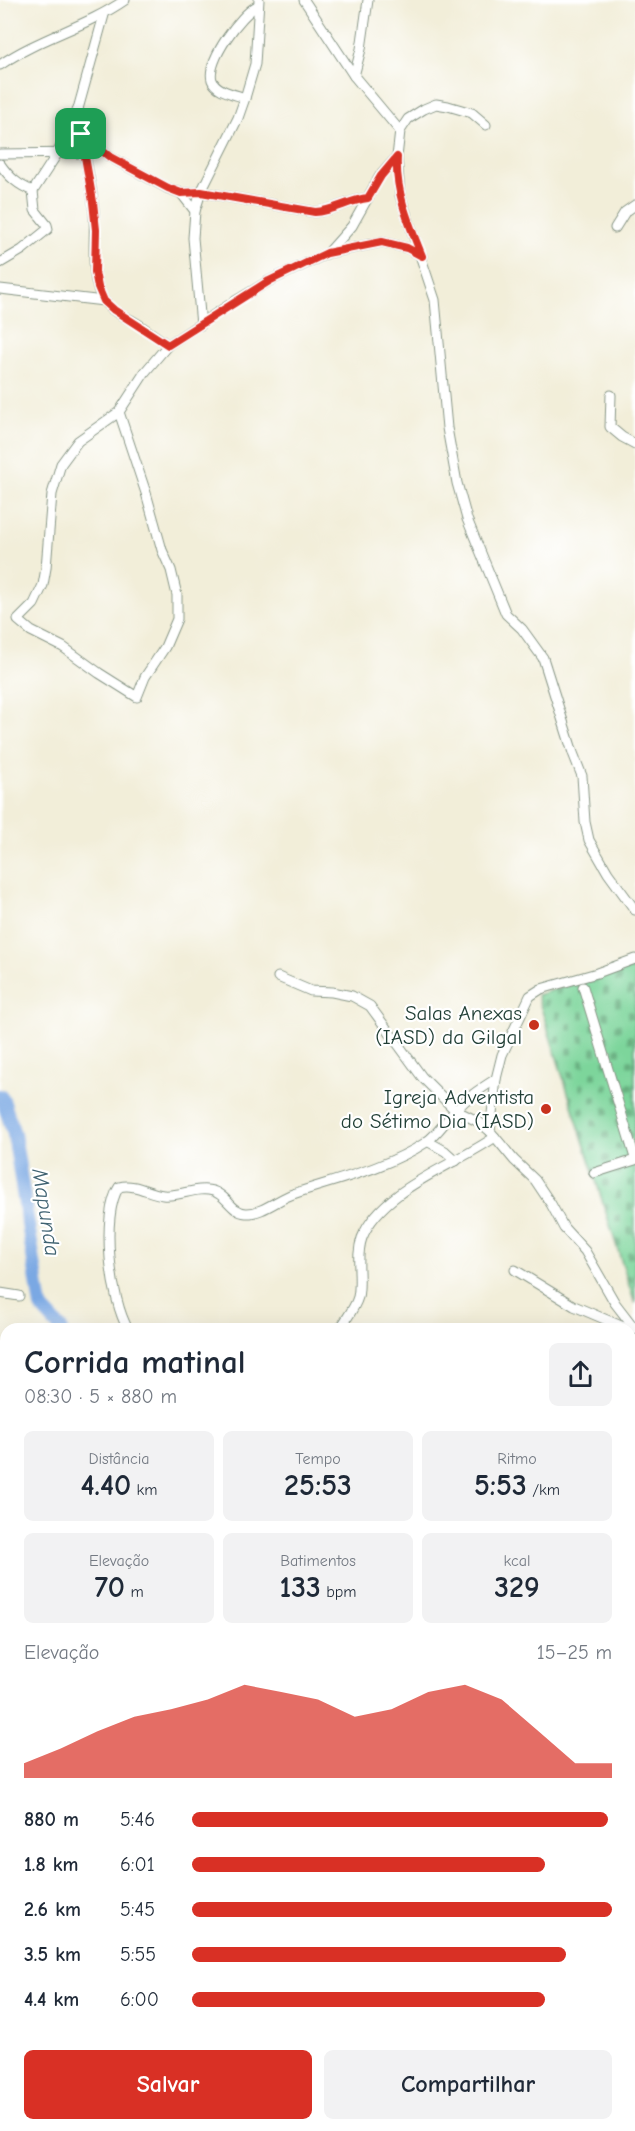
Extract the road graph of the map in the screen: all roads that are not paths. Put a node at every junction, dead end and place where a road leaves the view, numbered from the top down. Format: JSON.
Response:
{"nodes":[{"id":1,"x":125,"y":0,"type":"edge"},
{"id":2,"x":304,"y":0,"type":"edge"},
{"id":3,"x":368,"y":0,"type":"edge"},
{"id":4,"x":258,"y":3,"type":"edge"},
{"id":5,"x":104,"y":15,"type":"junction"},
{"id":6,"x":0,"y":64,"type":"edge"},
{"id":7,"x":354,"y":76,"type":"junction"},
{"id":8,"x":244,"y":98,"type":"junction"},
{"id":9,"x":78,"y":109,"type":"junction"},
{"id":10,"x":486,"y":125,"type":"dead end"},
{"id":11,"x":400,"y":131,"type":"junction"},
{"id":12,"x":81,"y":134,"type":"junction"},
{"id":13,"x":84,"y":153,"type":"junction"},
{"id":14,"x":0,"y":154,"type":"edge"},
{"id":15,"x":57,"y":154,"type":"junction"},
{"id":16,"x":397,"y":157,"type":"junction"},
{"id":17,"x":0,"y":164,"type":"edge"},
{"id":18,"x":33,"y":190,"type":"junction"},
{"id":19,"x":201,"y":192,"type":"junction"},
{"id":20,"x":181,"y":193,"type":"junction"},
{"id":21,"x":368,"y":198,"type":"junction"},
{"id":22,"x":635,"y":205,"type":"edge"},
{"id":23,"x":195,"y":212,"type":"junction"},
{"id":24,"x":615,"y":228,"type":"dead end"},
{"id":25,"x":327,"y":253,"type":"junction"},
{"id":26,"x":422,"y":256,"type":"junction"},
{"id":27,"x":0,"y":263,"type":"edge"},
{"id":28,"x":0,"y":289,"type":"edge"},
{"id":29,"x":104,"y":301,"type":"junction"},
{"id":30,"x":201,"y":325,"type":"junction"},
{"id":31,"x":168,"y":345,"type":"junction"},
{"id":32,"x":611,"y":395,"type":"dead end"},
{"id":33,"x":118,"y":412,"type":"junction"},
{"id":34,"x":635,"y":444,"type":"edge"},
{"id":35,"x":635,"y":910,"type":"edge"},
{"id":36,"x":635,"y":959,"type":"edge"},
{"id":37,"x":278,"y":977,"type":"dead end"},
{"id":38,"x":583,"y":987,"type":"dead end"},
{"id":39,"x":496,"y":1079,"type":"junction"},
{"id":40,"x":455,"y":1110,"type":"junction"},
{"id":41,"x":492,"y":1134,"type":"junction"},
{"id":42,"x":427,"y":1141,"type":"junction"},
{"id":43,"x":635,"y":1159,"type":"edge"},
{"id":44,"x":456,"y":1161,"type":"junction"},
{"id":45,"x":594,"y":1173,"type":"dead end"},
{"id":46,"x":515,"y":1270,"type":"dead end"},
{"id":47,"x":0,"y":1293,"type":"edge"},
{"id":48,"x":19,"y":1296,"type":"dead end"},
{"id":49,"x":125,"y":1323,"type":"edge"},
{"id":50,"x":344,"y":1323,"type":"edge"},
{"id":51,"x":615,"y":1323,"type":"edge"},
{"id":52,"x":630,"y":1323,"type":"edge"}],
"edges":[{"from":1,"to":5,"type":"street"},
{"from":2,"to":7,"type":"street"},
{"from":3,"to":7,"type":"street"},
{"from":4,"to":8,"type":"street"},
{"from":4,"to":8,"type":"street"},
{"from":5,"to":6,"type":"street"},
{"from":5,"to":9,"type":"street"},
{"from":7,"to":11,"type":"street"},
{"from":8,"to":19,"type":"street"},
{"from":9,"to":12,"type":"street"},
{"from":9,"to":15,"type":"street"},
{"from":10,"to":11,"type":"street"},
{"from":11,"to":16,"type":"street"},
{"from":12,"to":13,"type":"street"},
{"from":12,"to":20,"type":"street"},
{"from":13,"to":15,"type":"street"},
{"from":13,"to":29,"type":"street"},
{"from":14,"to":15,"type":"street"},
{"from":15,"to":18,"type":"street"},
{"from":16,"to":21,"type":"street"},
{"from":16,"to":26,"type":"street"},
{"from":17,"to":18,"type":"street"},
{"from":18,"to":27,"type":"street"},
{"from":19,"to":20,"type":"street"},
{"from":19,"to":21,"type":"street"},
{"from":19,"to":23,"type":"street"},
{"from":20,"to":23,"type":"street"},
{"from":21,"to":25,"type":"street"},
{"from":22,"to":24,"type":"street"},
{"from":23,"to":30,"type":"street"},
{"from":25,"to":26,"type":"street"},
{"from":25,"to":30,"type":"street"},
{"from":26,"to":35,"type":"street"},
{"from":28,"to":29,"type":"street"},
{"from":29,"to":31,"type":"street"},
{"from":30,"to":31,"type":"street"},
{"from":31,"to":33,"type":"street"},
{"from":32,"to":34,"type":"street"},
{"from":33,"to":33,"type":"street"},
{"from":36,"to":39,"type":"street"},
{"from":37,"to":40,"type":"street"},
{"from":38,"to":43,"type":"street"},
{"from":39,"to":40,"type":"street"},
{"from":39,"to":41,"type":"street"},
{"from":40,"to":41,"type":"street"},
{"from":40,"to":42,"type":"street"},
{"from":41,"to":44,"type":"street"},
{"from":41,"to":52,"type":"street"},
{"from":42,"to":44,"type":"street"},
{"from":42,"to":49,"type":"street"},
{"from":43,"to":45,"type":"street"},
{"from":44,"to":50,"type":"street"},
{"from":46,"to":51,"type":"street"},
{"from":47,"to":48,"type":"street"}]}
